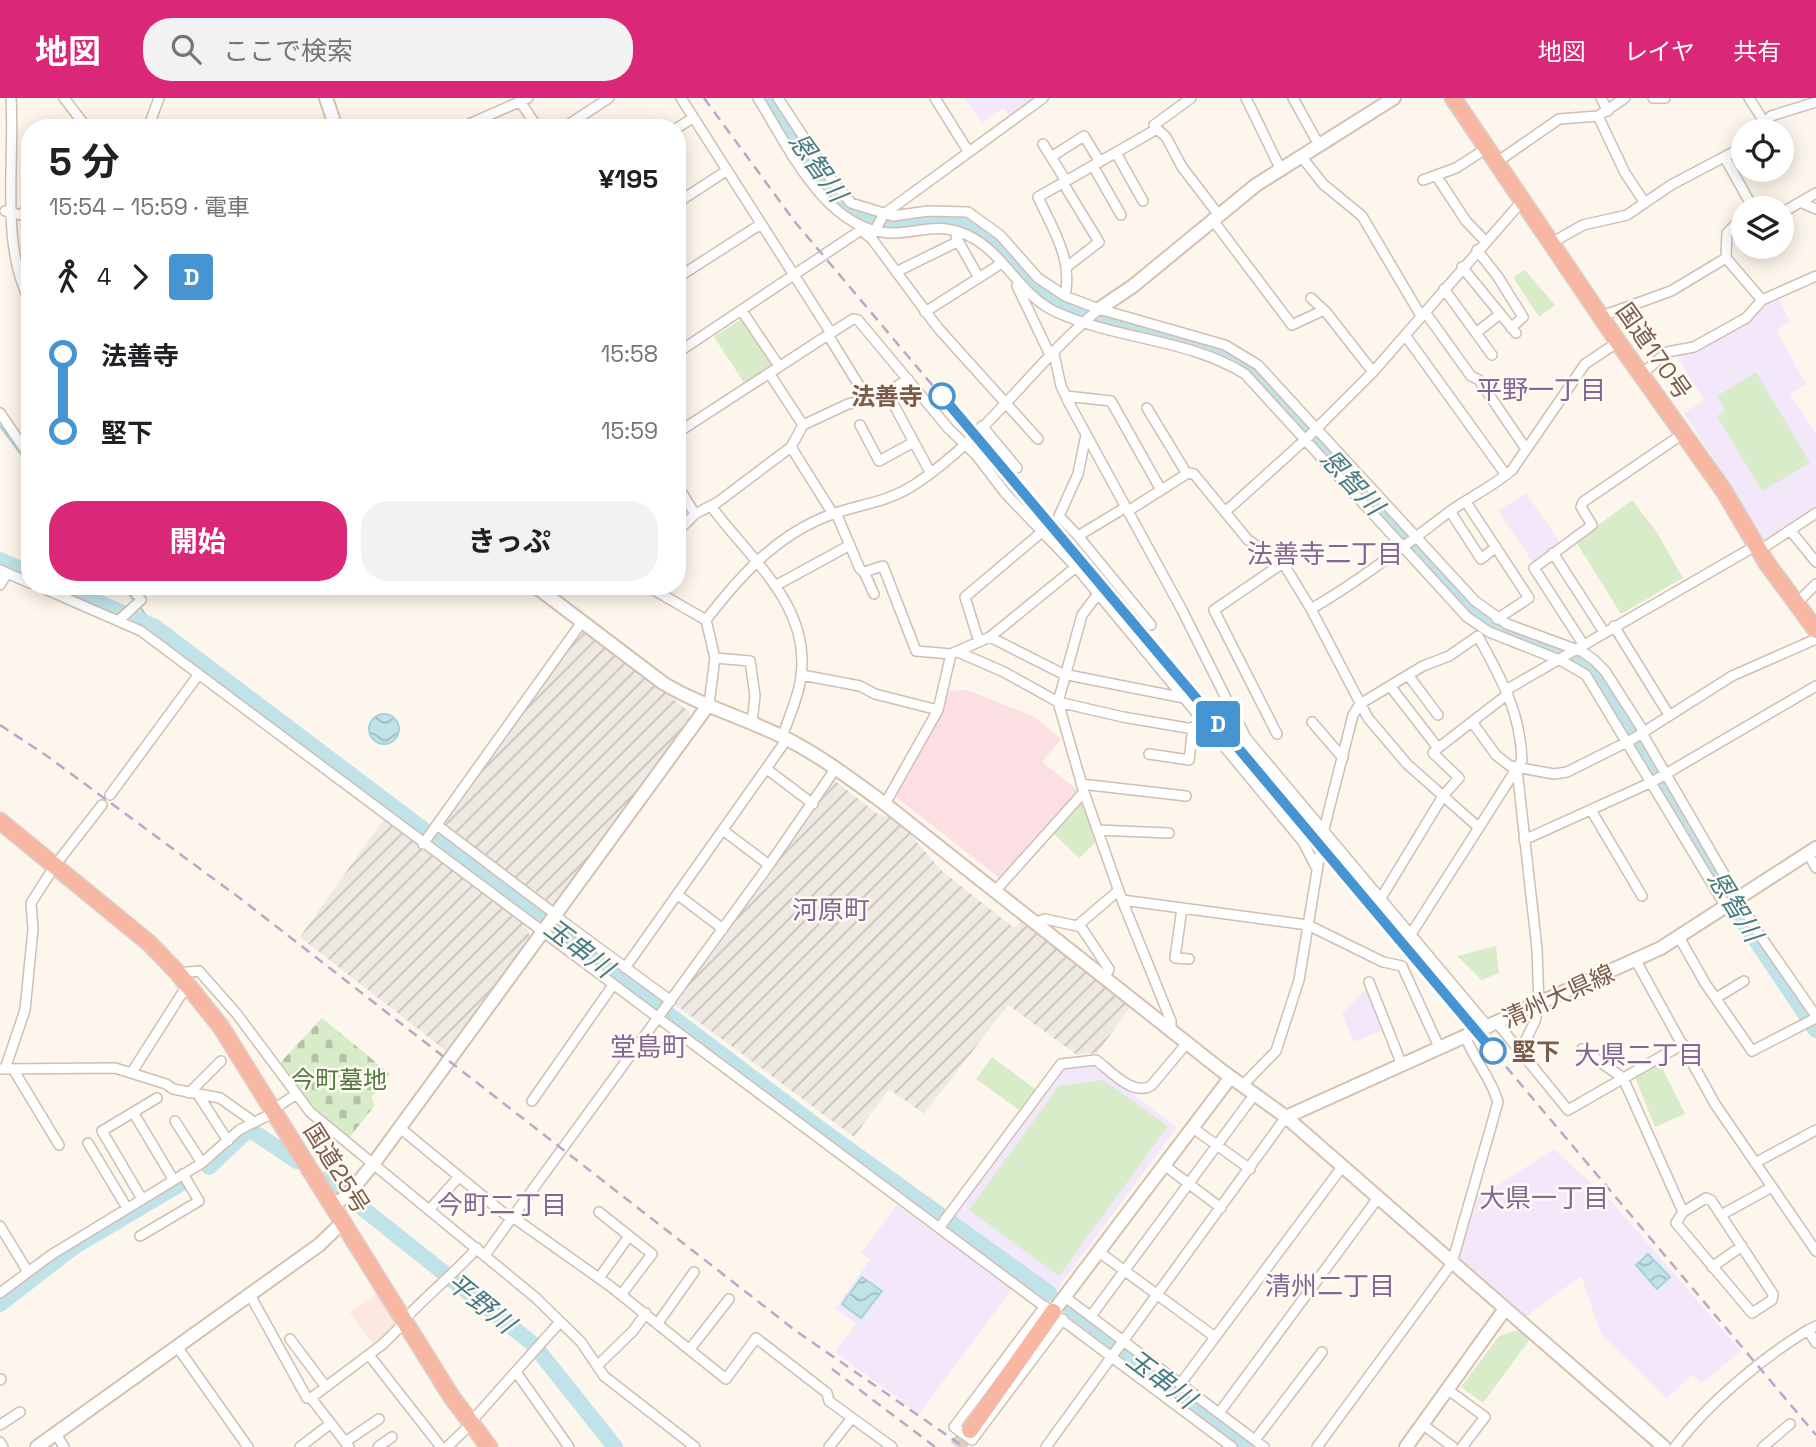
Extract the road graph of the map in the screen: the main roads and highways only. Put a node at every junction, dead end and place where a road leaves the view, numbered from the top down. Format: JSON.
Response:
{"nodes":[{"id":1,"x":1453,"y":98,"type":"edge"},
{"id":2,"x":1816,"y":630,"type":"edge"},
{"id":3,"x":0,"y":821,"type":"edge"},
{"id":4,"x":1054,"y":1312,"type":"road end"},
{"id":5,"x":971,"y":1430,"type":"tunnel mouth"},
{"id":6,"x":489,"y":1447,"type":"edge"}],
"edges":[{"from":1,"to":2,"type":"highway","name":"国道170号"},
{"from":3,"to":6,"type":"highway","name":"国道25号"},
{"from":4,"to":5,"type":"highway"}]}
